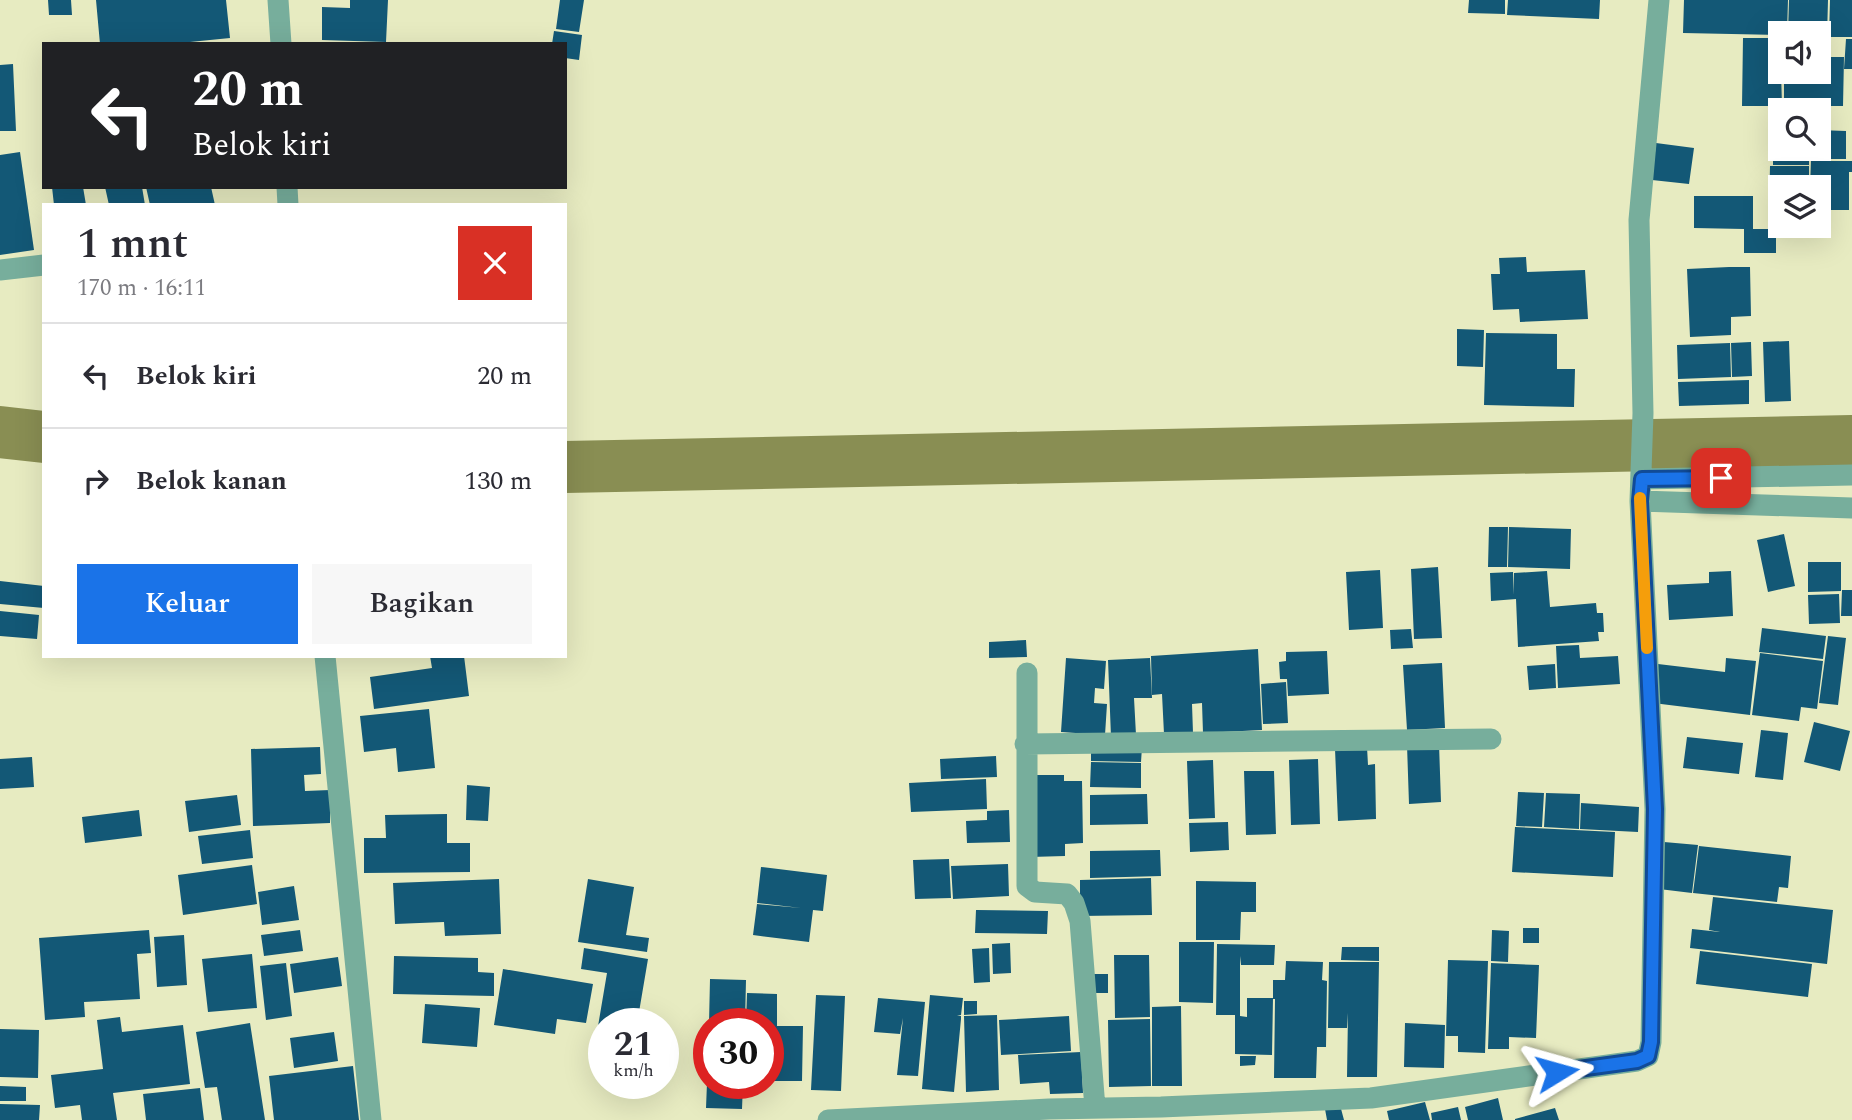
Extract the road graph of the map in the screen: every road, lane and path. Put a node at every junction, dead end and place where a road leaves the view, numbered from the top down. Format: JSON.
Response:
{"nodes":[{"id":1,"x":278,"y":0,"type":"edge"},
{"id":2,"x":1659,"y":0,"type":"edge"},
{"id":3,"x":281,"y":42,"type":"edge"},
{"id":4,"x":42,"y":265,"type":"edge"},
{"id":5,"x":0,"y":270,"type":"edge"},
{"id":6,"x":1642,"y":469,"type":"junction"},
{"id":7,"x":1852,"y":475,"type":"edge"},
{"id":8,"x":1640,"y":501,"type":"junction"},
{"id":9,"x":1852,"y":508,"type":"edge"},
{"id":10,"x":325,"y":658,"type":"edge"},
{"id":11,"x":1027,"y":673,"type":"dead end"},
{"id":12,"x":1491,"y":739,"type":"dead end"},
{"id":13,"x":1025,"y":744,"type":"junction"},
{"id":14,"x":1095,"y":1108,"type":"junction"},
{"id":15,"x":1050,"y":1114,"type":"edge"},
{"id":16,"x":1163,"y":1114,"type":"edge"},
{"id":17,"x":371,"y":1120,"type":"edge"},
{"id":18,"x":828,"y":1120,"type":"edge"}],
"edges":[{"from":1,"to":3,"type":"street"},
{"from":2,"to":6,"type":"street"},
{"from":4,"to":5,"type":"street"},
{"from":6,"to":7,"type":"street"},
{"from":6,"to":8,"type":"street"},
{"from":8,"to":9,"type":"street"},
{"from":8,"to":16,"type":"street"},
{"from":10,"to":17,"type":"street"},
{"from":11,"to":13,"type":"street"},
{"from":12,"to":13,"type":"street"},
{"from":13,"to":14,"type":"street"},
{"from":14,"to":15,"type":"street"},
{"from":14,"to":16,"type":"street"},
{"from":15,"to":18,"type":"street"}]}
